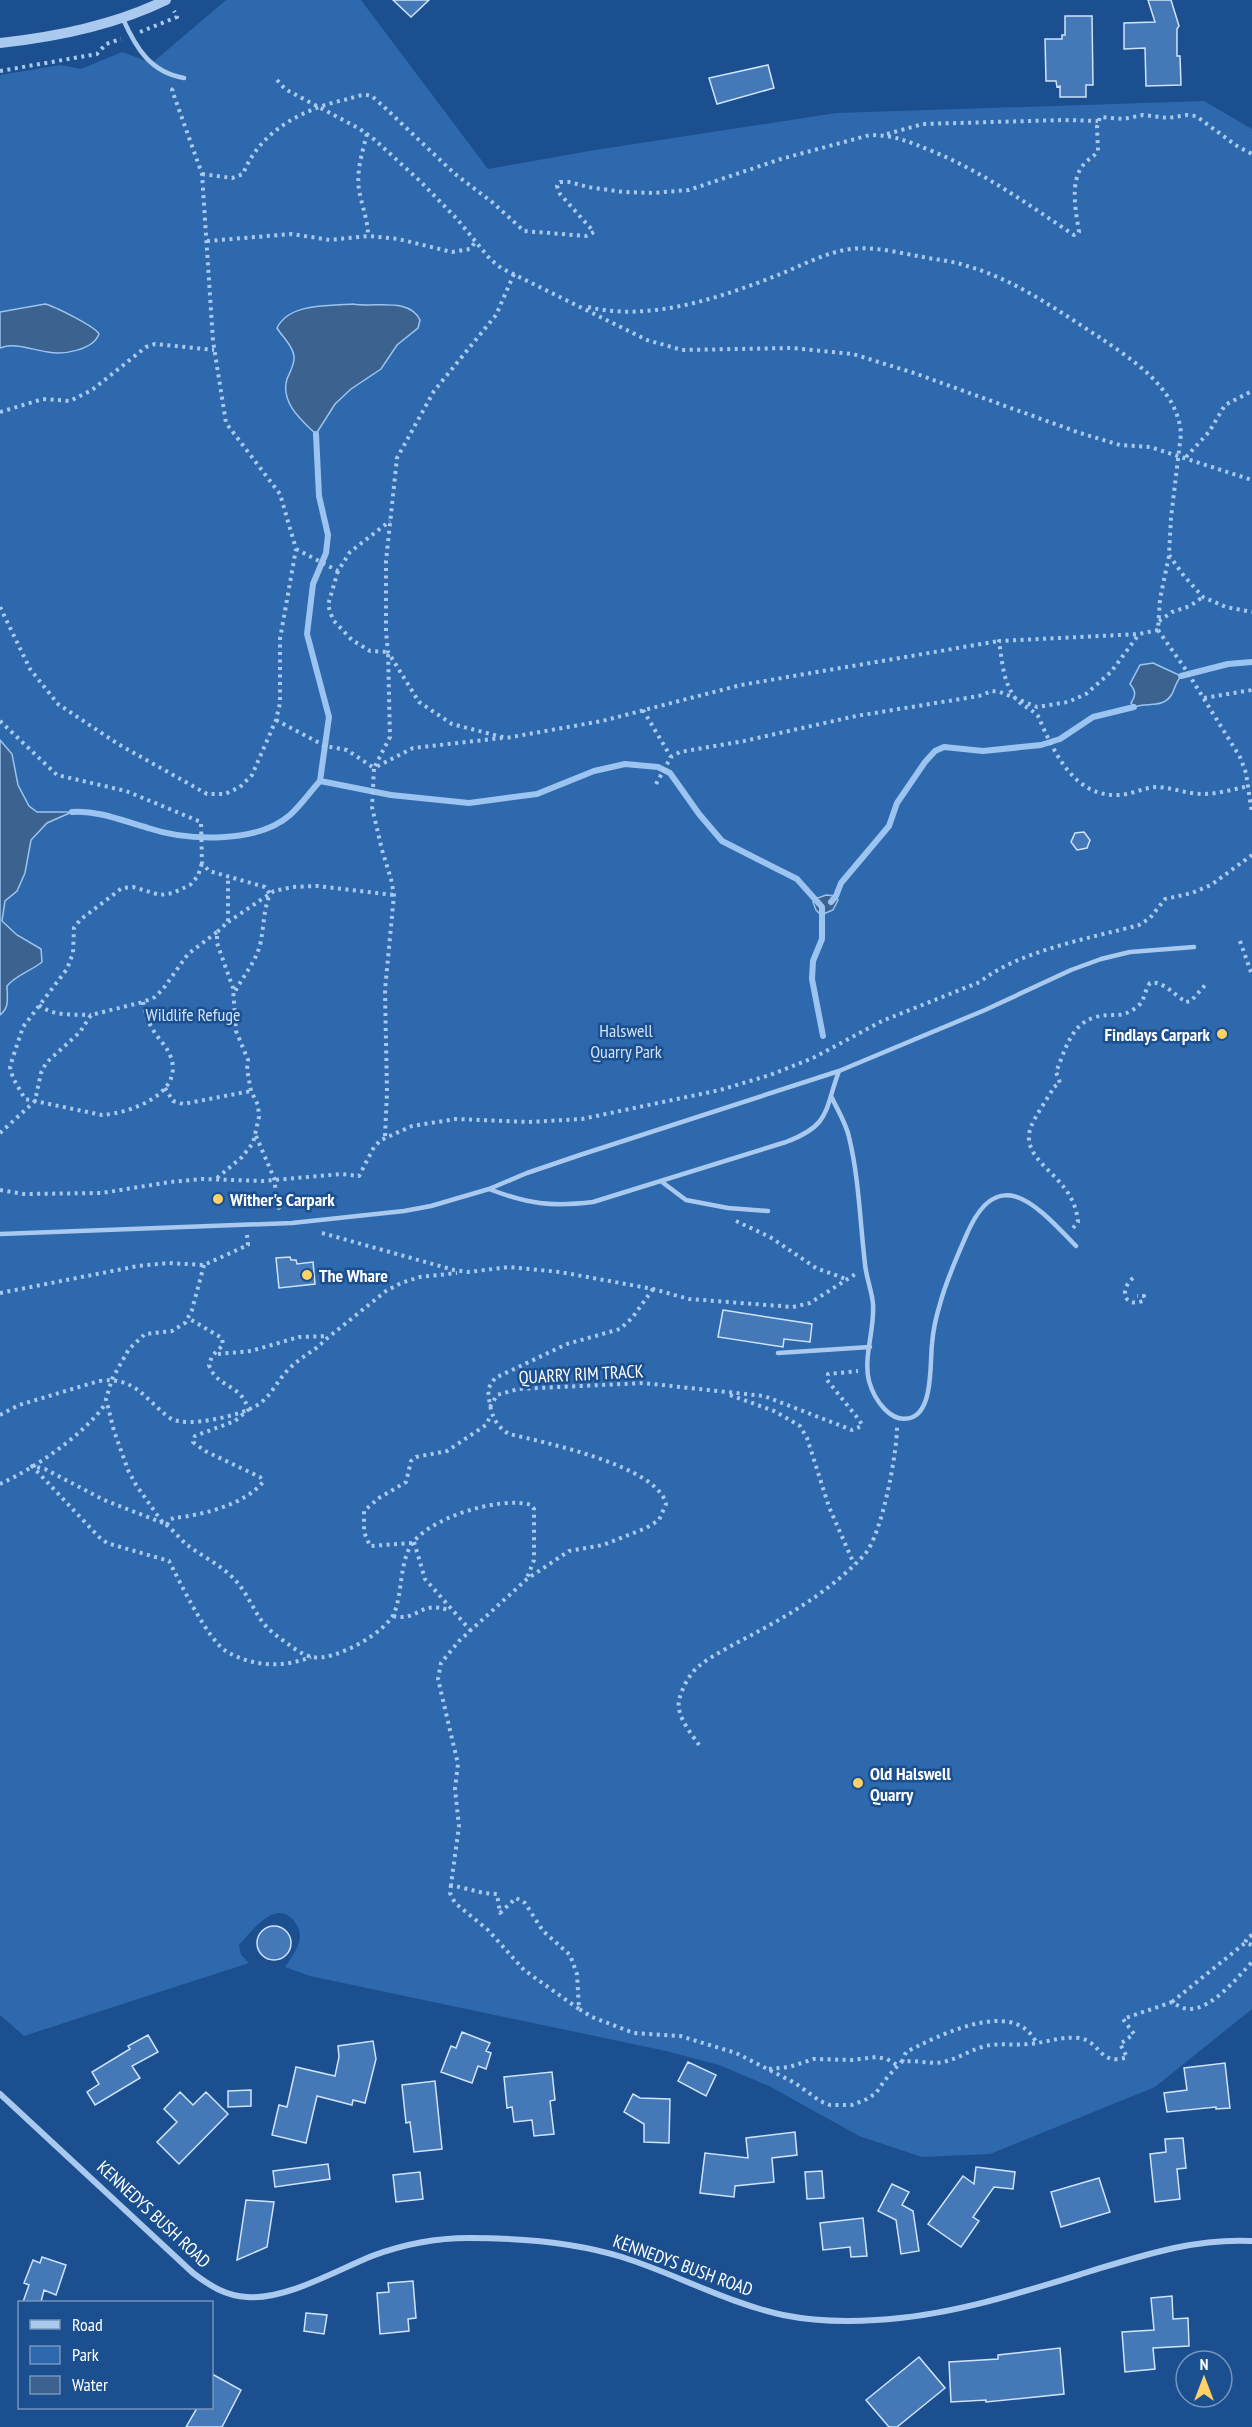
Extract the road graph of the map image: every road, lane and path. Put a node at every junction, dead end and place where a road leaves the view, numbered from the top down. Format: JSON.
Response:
{"nodes":[{"id":1,"x":166,"y":0,"type":"edge"},
{"id":2,"x":176,"y":15,"type":"dead end"},
{"id":3,"x":122,"y":17,"type":"junction"},
{"id":4,"x":131,"y":36,"type":"junction"},
{"id":5,"x":0,"y":43,"type":"edge"},
{"id":6,"x":0,"y":71,"type":"edge"},
{"id":7,"x":184,"y":78,"type":"joint"},
{"id":8,"x":277,"y":80,"type":"dead end"},
{"id":9,"x":320,"y":108,"type":"junction"},
{"id":10,"x":1098,"y":121,"type":"junction"},
{"id":11,"x":367,"y":135,"type":"junction"},
{"id":12,"x":885,"y":135,"type":"junction"},
{"id":13,"x":1252,"y":154,"type":"edge"},
{"id":14,"x":202,"y":174,"type":"junction"},
{"id":15,"x":368,"y":236,"type":"junction"},
{"id":16,"x":207,"y":241,"type":"junction"},
{"id":17,"x":476,"y":241,"type":"junction"},
{"id":18,"x":514,"y":274,"type":"junction"},
{"id":19,"x":581,"y":305,"type":"junction"},
{"id":20,"x":214,"y":351,"type":"junction"},
{"id":21,"x":1252,"y":391,"type":"edge"},
{"id":22,"x":0,"y":412,"type":"edge"},
{"id":23,"x":1180,"y":455,"type":"junction"},
{"id":24,"x":1186,"y":458,"type":"junction"},
{"id":25,"x":1252,"y":480,"type":"edge"},
{"id":26,"x":390,"y":521,"type":"junction"},
{"id":27,"x":296,"y":549,"type":"junction"},
{"id":28,"x":1169,"y":555,"type":"junction"},
{"id":29,"x":335,"y":570,"type":"junction"},
{"id":30,"x":1203,"y":597,"type":"junction"},
{"id":31,"x":0,"y":607,"type":"edge"},
{"id":32,"x":1252,"y":612,"type":"edge"},
{"id":33,"x":1159,"y":622,"type":"junction"},
{"id":34,"x":1158,"y":630,"type":"junction"},
{"id":35,"x":1139,"y":634,"type":"junction"},
{"id":36,"x":999,"y":641,"type":"junction"},
{"id":37,"x":388,"y":652,"type":"junction"},
{"id":38,"x":1252,"y":690,"type":"edge"},
{"id":39,"x":1015,"y":698,"type":"junction"},
{"id":40,"x":1204,"y":698,"type":"junction"},
{"id":41,"x":643,"y":710,"type":"junction"},
{"id":42,"x":276,"y":720,"type":"junction"},
{"id":43,"x":0,"y":721,"type":"edge"},
{"id":44,"x":506,"y":738,"type":"junction"},
{"id":45,"x":671,"y":757,"type":"junction"},
{"id":46,"x":374,"y":768,"type":"junction"},
{"id":47,"x":656,"y":784,"type":"dead end"},
{"id":48,"x":1249,"y":786,"type":"junction"},
{"id":49,"x":1252,"y":814,"type":"edge"},
{"id":50,"x":1252,"y":855,"type":"edge"},
{"id":51,"x":202,"y":863,"type":"junction"},
{"id":52,"x":228,"y":876,"type":"junction"},
{"id":53,"x":270,"y":894,"type":"junction"},
{"id":54,"x":394,"y":895,"type":"junction"},
{"id":55,"x":228,"y":922,"type":"junction"},
{"id":56,"x":217,"y":932,"type":"junction"},
{"id":57,"x":1240,"y":941,"type":"dead end"},
{"id":58,"x":1194,"y":947,"type":"dead end"},
{"id":59,"x":1252,"y":975,"type":"edge"},
{"id":60,"x":1207,"y":983,"type":"dead end"},
{"id":61,"x":233,"y":996,"type":"junction"},
{"id":62,"x":143,"y":1002,"type":"junction"},
{"id":63,"x":39,"y":1005,"type":"junction"},
{"id":64,"x":92,"y":1015,"type":"junction"},
{"id":65,"x":839,"y":1071,"type":"junction"},
{"id":66,"x":165,"y":1088,"type":"junction"},
{"id":67,"x":251,"y":1091,"type":"junction"},
{"id":68,"x":831,"y":1096,"type":"junction"},
{"id":69,"x":35,"y":1101,"type":"junction"},
{"id":70,"x":0,"y":1133,"type":"edge"},
{"id":71,"x":256,"y":1136,"type":"junction"},
{"id":72,"x":385,"y":1137,"type":"junction"},
{"id":73,"x":217,"y":1178,"type":"junction"},
{"id":74,"x":274,"y":1178,"type":"junction"},
{"id":75,"x":662,"y":1182,"type":"junction"},
{"id":76,"x":2,"y":1189,"type":"edge"},
{"id":77,"x":489,"y":1189,"type":"junction"},
{"id":78,"x":719,"y":1206,"type":"junction"},
{"id":79,"x":768,"y":1211,"type":"dead end"},
{"id":80,"x":292,"y":1223,"type":"junction"},
{"id":81,"x":246,"y":1226,"type":"junction"},
{"id":82,"x":1062,"y":1231,"type":"junction"},
{"id":83,"x":0,"y":1234,"type":"edge"},
{"id":84,"x":1076,"y":1246,"type":"dead end"},
{"id":85,"x":204,"y":1265,"type":"junction"},
{"id":86,"x":865,"y":1268,"type":"junction"},
{"id":87,"x":468,"y":1272,"type":"junction"},
{"id":88,"x":1133,"y":1278,"type":"dead end"},
{"id":89,"x":846,"y":1280,"type":"junction"},
{"id":90,"x":653,"y":1289,"type":"junction"},
{"id":91,"x":0,"y":1293,"type":"edge"},
{"id":92,"x":1137,"y":1296,"type":"dead end"},
{"id":93,"x":188,"y":1318,"type":"junction"},
{"id":94,"x":329,"y":1336,"type":"junction"},
{"id":95,"x":870,"y":1347,"type":"junction"},
{"id":96,"x":778,"y":1353,"type":"dead end"},
{"id":97,"x":215,"y":1354,"type":"junction"},
{"id":98,"x":868,"y":1371,"type":"junction"},
{"id":99,"x":112,"y":1379,"type":"junction"},
{"id":100,"x":724,"y":1393,"type":"junction"},
{"id":101,"x":106,"y":1402,"type":"junction"},
{"id":102,"x":490,"y":1407,"type":"junction"},
{"id":103,"x":248,"y":1410,"type":"junction"},
{"id":104,"x":0,"y":1415,"type":"edge"},
{"id":105,"x":492,"y":1415,"type":"junction"},
{"id":106,"x":897,"y":1417,"type":"junction"},
{"id":107,"x":32,"y":1466,"type":"junction"},
{"id":108,"x":0,"y":1484,"type":"edge"},
{"id":109,"x":165,"y":1524,"type":"junction"},
{"id":110,"x":413,"y":1542,"type":"junction"},
{"id":111,"x":854,"y":1564,"type":"junction"},
{"id":112,"x":526,"y":1579,"type":"junction"},
{"id":113,"x":451,"y":1610,"type":"junction"},
{"id":114,"x":393,"y":1616,"type":"junction"},
{"id":115,"x":471,"y":1631,"type":"junction"},
{"id":116,"x":311,"y":1657,"type":"junction"},
{"id":117,"x":699,"y":1745,"type":"dead end"},
{"id":118,"x":451,"y":1886,"type":"junction"},
{"id":119,"x":1252,"y":1935,"type":"edge"},
{"id":120,"x":1245,"y":1943,"type":"junction"},
{"id":121,"x":1252,"y":1945,"type":"edge"},
{"id":122,"x":1252,"y":1962,"type":"edge"},
{"id":123,"x":1172,"y":2002,"type":"junction"},
{"id":124,"x":579,"y":2009,"type":"junction"},
{"id":125,"x":1036,"y":2042,"type":"junction"},
{"id":126,"x":899,"y":2064,"type":"junction"},
{"id":127,"x":768,"y":2070,"type":"junction"},
{"id":128,"x":0,"y":2094,"type":"edge"},
{"id":129,"x":1252,"y":2241,"type":"edge"}],
"edges":[{"from":1,"to":3,"type":"street"},
{"from":2,"to":4,"type":"path"},
{"from":3,"to":4,"type":"lane"},
{"from":3,"to":5,"type":"street"},
{"from":4,"to":6,"type":"path"},
{"from":4,"to":7,"type":"lane"},
{"from":7,"to":14,"type":"path"},
{"from":8,"to":9,"type":"path"},
{"from":9,"to":11,"type":"path"},
{"from":9,"to":12,"type":"path"},
{"from":9,"to":14,"type":"path"},
{"from":10,"to":12,"type":"path"},
{"from":10,"to":12,"type":"path"},
{"from":10,"to":13,"type":"path"},
{"from":11,"to":15,"type":"path"},
{"from":11,"to":17,"type":"path"},
{"from":14,"to":16,"type":"path"},
{"from":15,"to":16,"type":"path"},
{"from":15,"to":17,"type":"path"},
{"from":16,"to":20,"type":"path"},
{"from":17,"to":18,"type":"path"},
{"from":18,"to":19,"type":"path"},
{"from":18,"to":26,"type":"path"},
{"from":19,"to":23,"type":"path"},
{"from":19,"to":23,"type":"path"},
{"from":20,"to":22,"type":"path"},
{"from":20,"to":27,"type":"path"},
{"from":21,"to":24,"type":"path"},
{"from":23,"to":24,"type":"path"},
{"from":23,"to":28,"type":"path"},
{"from":24,"to":25,"type":"path"},
{"from":26,"to":29,"type":"path"},
{"from":26,"to":37,"type":"path"},
{"from":27,"to":29,"type":"path"},
{"from":27,"to":42,"type":"path"},
{"from":28,"to":30,"type":"path"},
{"from":28,"to":33,"type":"path"},
{"from":29,"to":37,"type":"path"},
{"from":30,"to":32,"type":"path"},
{"from":30,"to":33,"type":"path"},
{"from":31,"to":42,"type":"path"},
{"from":33,"to":34,"type":"path"},
{"from":34,"to":35,"type":"path"},
{"from":34,"to":40,"type":"path"},
{"from":35,"to":36,"type":"path"},
{"from":35,"to":39,"type":"path"},
{"from":36,"to":39,"type":"path"},
{"from":36,"to":41,"type":"path"},
{"from":37,"to":44,"type":"path"},
{"from":37,"to":46,"type":"path"},
{"from":38,"to":40,"type":"path"},
{"from":39,"to":45,"type":"path"},
{"from":39,"to":48,"type":"path"},
{"from":40,"to":48,"type":"path"},
{"from":41,"to":44,"type":"path"},
{"from":41,"to":45,"type":"path"},
{"from":42,"to":46,"type":"path"},
{"from":43,"to":51,"type":"path"},
{"from":44,"to":46,"type":"path"},
{"from":45,"to":47,"type":"path"},
{"from":46,"to":54,"type":"path"},
{"from":48,"to":49,"type":"path"},
{"from":50,"to":72,"type":"path"},
{"from":51,"to":52,"type":"path"},
{"from":51,"to":63,"type":"path"},
{"from":52,"to":53,"type":"path"},
{"from":52,"to":55,"type":"path"},
{"from":53,"to":54,"type":"path"},
{"from":53,"to":55,"type":"path"},
{"from":53,"to":61,"type":"path"},
{"from":54,"to":72,"type":"path"},
{"from":55,"to":56,"type":"path"},
{"from":56,"to":61,"type":"path"},
{"from":56,"to":62,"type":"path"},
{"from":57,"to":59,"type":"path"},
{"from":58,"to":65,"type":"lane"},
{"from":60,"to":82,"type":"path"},
{"from":61,"to":67,"type":"path"},
{"from":62,"to":64,"type":"path"},
{"from":62,"to":66,"type":"path"},
{"from":63,"to":64,"type":"path"},
{"from":63,"to":69,"type":"path"},
{"from":64,"to":69,"type":"path"},
{"from":65,"to":68,"type":"lane"},
{"from":65,"to":77,"type":"lane"},
{"from":66,"to":67,"type":"path"},
{"from":66,"to":69,"type":"path"},
{"from":67,"to":71,"type":"path"},
{"from":68,"to":75,"type":"lane"},
{"from":68,"to":86,"type":"lane"},
{"from":69,"to":70,"type":"path"},
{"from":71,"to":73,"type":"path"},
{"from":71,"to":74,"type":"path"},
{"from":72,"to":74,"type":"path"},
{"from":73,"to":74,"type":"path"},
{"from":73,"to":76,"type":"path"},
{"from":74,"to":80,"type":"path"},
{"from":75,"to":77,"type":"lane"},
{"from":75,"to":78,"type":"lane"},
{"from":77,"to":80,"type":"lane"},
{"from":78,"to":79,"type":"lane"},
{"from":78,"to":89,"type":"path"},
{"from":80,"to":81,"type":"lane"},
{"from":80,"to":87,"type":"path"},
{"from":81,"to":83,"type":"lane"},
{"from":81,"to":85,"type":"path"},
{"from":82,"to":84,"type":"lane"},
{"from":82,"to":106,"type":"lane"},
{"from":85,"to":91,"type":"path"},
{"from":85,"to":93,"type":"path"},
{"from":86,"to":89,"type":"path"},
{"from":86,"to":95,"type":"lane"},
{"from":87,"to":90,"type":"path"},
{"from":87,"to":94,"type":"path"},
{"from":88,"to":92,"type":"path"},
{"from":89,"to":90,"type":"path"},
{"from":90,"to":102,"type":"path"},
{"from":93,"to":97,"type":"path"},
{"from":93,"to":99,"type":"path"},
{"from":94,"to":97,"type":"path"},
{"from":94,"to":103,"type":"path"},
{"from":95,"to":96,"type":"lane"},
{"from":95,"to":98,"type":"lane"},
{"from":97,"to":103,"type":"path"},
{"from":98,"to":100,"type":"path","name":"QUARRY RIM TRACK"},
{"from":98,"to":106,"type":"lane"},
{"from":99,"to":101,"type":"path"},
{"from":99,"to":103,"type":"path"},
{"from":99,"to":104,"type":"path"},
{"from":100,"to":102,"type":"path","name":"QUARRY RIM TRACK"},
{"from":100,"to":111,"type":"path"},
{"from":101,"to":107,"type":"path"},
{"from":101,"to":109,"type":"path"},
{"from":102,"to":105,"type":"path"},
{"from":103,"to":109,"type":"path"},
{"from":105,"to":110,"type":"path"},
{"from":105,"to":112,"type":"path"},
{"from":106,"to":111,"type":"path"},
{"from":107,"to":108,"type":"path"},
{"from":107,"to":109,"type":"path"},
{"from":107,"to":116,"type":"path"},
{"from":109,"to":116,"type":"path"},
{"from":110,"to":112,"type":"path"},
{"from":110,"to":113,"type":"path"},
{"from":110,"to":114,"type":"path"},
{"from":111,"to":117,"type":"path"},
{"from":112,"to":115,"type":"path"},
{"from":113,"to":114,"type":"path"},
{"from":113,"to":115,"type":"path"},
{"from":114,"to":116,"type":"path"},
{"from":115,"to":118,"type":"path"},
{"from":118,"to":124,"type":"path"},
{"from":118,"to":124,"type":"path"},
{"from":119,"to":120,"type":"path"},
{"from":120,"to":121,"type":"path"},
{"from":120,"to":123,"type":"path"},
{"from":122,"to":123,"type":"path"},
{"from":123,"to":125,"type":"path"},
{"from":124,"to":127,"type":"path"},
{"from":125,"to":126,"type":"path"},
{"from":125,"to":126,"type":"path"},
{"from":126,"to":127,"type":"path"},
{"from":126,"to":127,"type":"path"},
{"from":128,"to":129,"type":"street","name":"KENNEDYS BUSH ROAD"}]}
